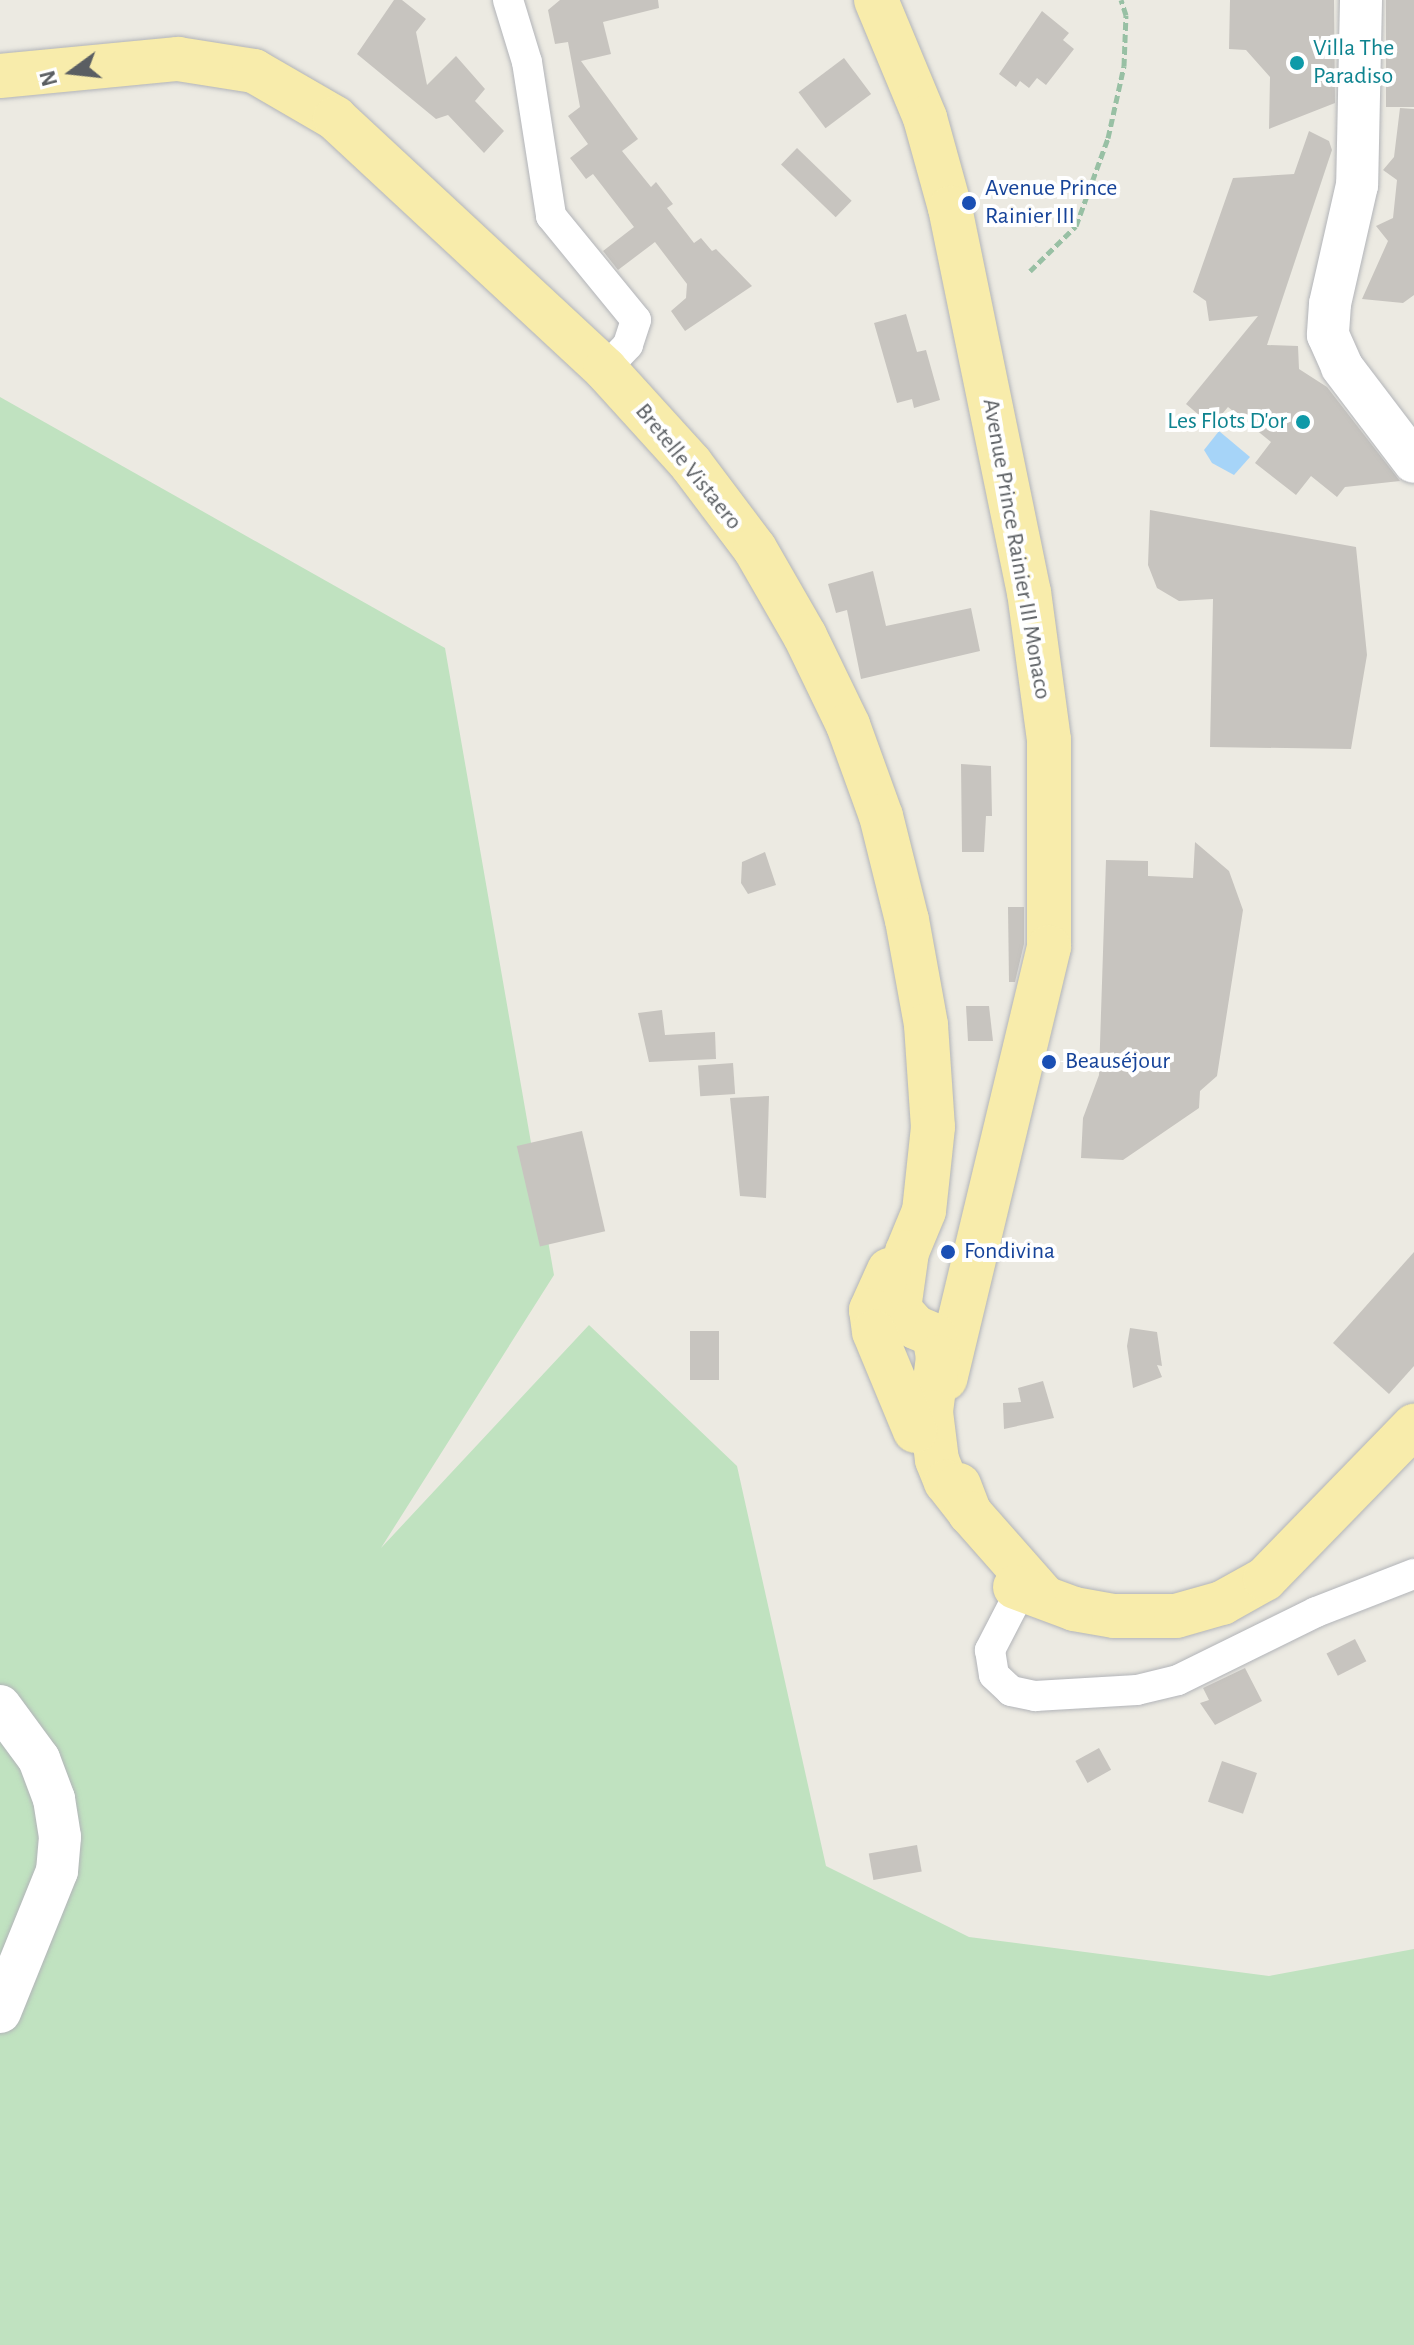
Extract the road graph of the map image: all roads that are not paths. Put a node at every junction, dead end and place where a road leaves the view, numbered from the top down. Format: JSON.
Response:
{"nodes":[{"id":1,"x":508,"y":0,"type":"edge"},
{"id":2,"x":876,"y":0,"type":"edge"},
{"id":3,"x":1361,"y":0,"type":"edge"},
{"id":4,"x":0,"y":76,"type":"edge"},
{"id":5,"x":605,"y":369,"type":"junction"},
{"id":6,"x":1414,"y":462,"type":"edge"},
{"id":7,"x":907,"y":1252,"type":"junction"},
{"id":8,"x":880,"y":1352,"type":"junction"},
{"id":9,"x":936,"y":1356,"type":"junction"},
{"id":10,"x":1414,"y":1426,"type":"edge"},
{"id":11,"x":915,"y":1431,"type":"junction"},
{"id":12,"x":1414,"y":1574,"type":"edge"},
{"id":13,"x":1031,"y":1589,"type":"junction"},
{"id":14,"x":0,"y":1706,"type":"edge"},
{"id":15,"x":0,"y":2012,"type":"edge"}],
"edges":[{"from":1,"to":5,"type":"street"},
{"from":2,"to":9,"type":"main road","name":"Avenue Prince Rainier III Monaco"},
{"from":3,"to":6,"type":"main road"},
{"from":4,"to":5,"type":"main road","name":"Bretelle Vistaero"},
{"from":5,"to":7,"type":"main road","name":"Bretelle Vistaero"},
{"from":7,"to":8,"type":"main road","name":"Bretelle Vistaero"},
{"from":7,"to":9,"type":"main road","name":"Bretelle Vistaero"},
{"from":8,"to":9,"type":"main road"},
{"from":8,"to":11,"type":"main road","name":"Bretelle Vistaero"},
{"from":9,"to":11,"type":"main road","name":"Avenue Prince Rainier III Monaco"},
{"from":9,"to":13,"type":"main road","name":"Avenue Prince Rainier III Monaco"},
{"from":10,"to":13,"type":"main road"},
{"from":11,"to":13,"type":"main road"},
{"from":12,"to":13,"type":"street"},
{"from":14,"to":15,"type":"main road"}]}
